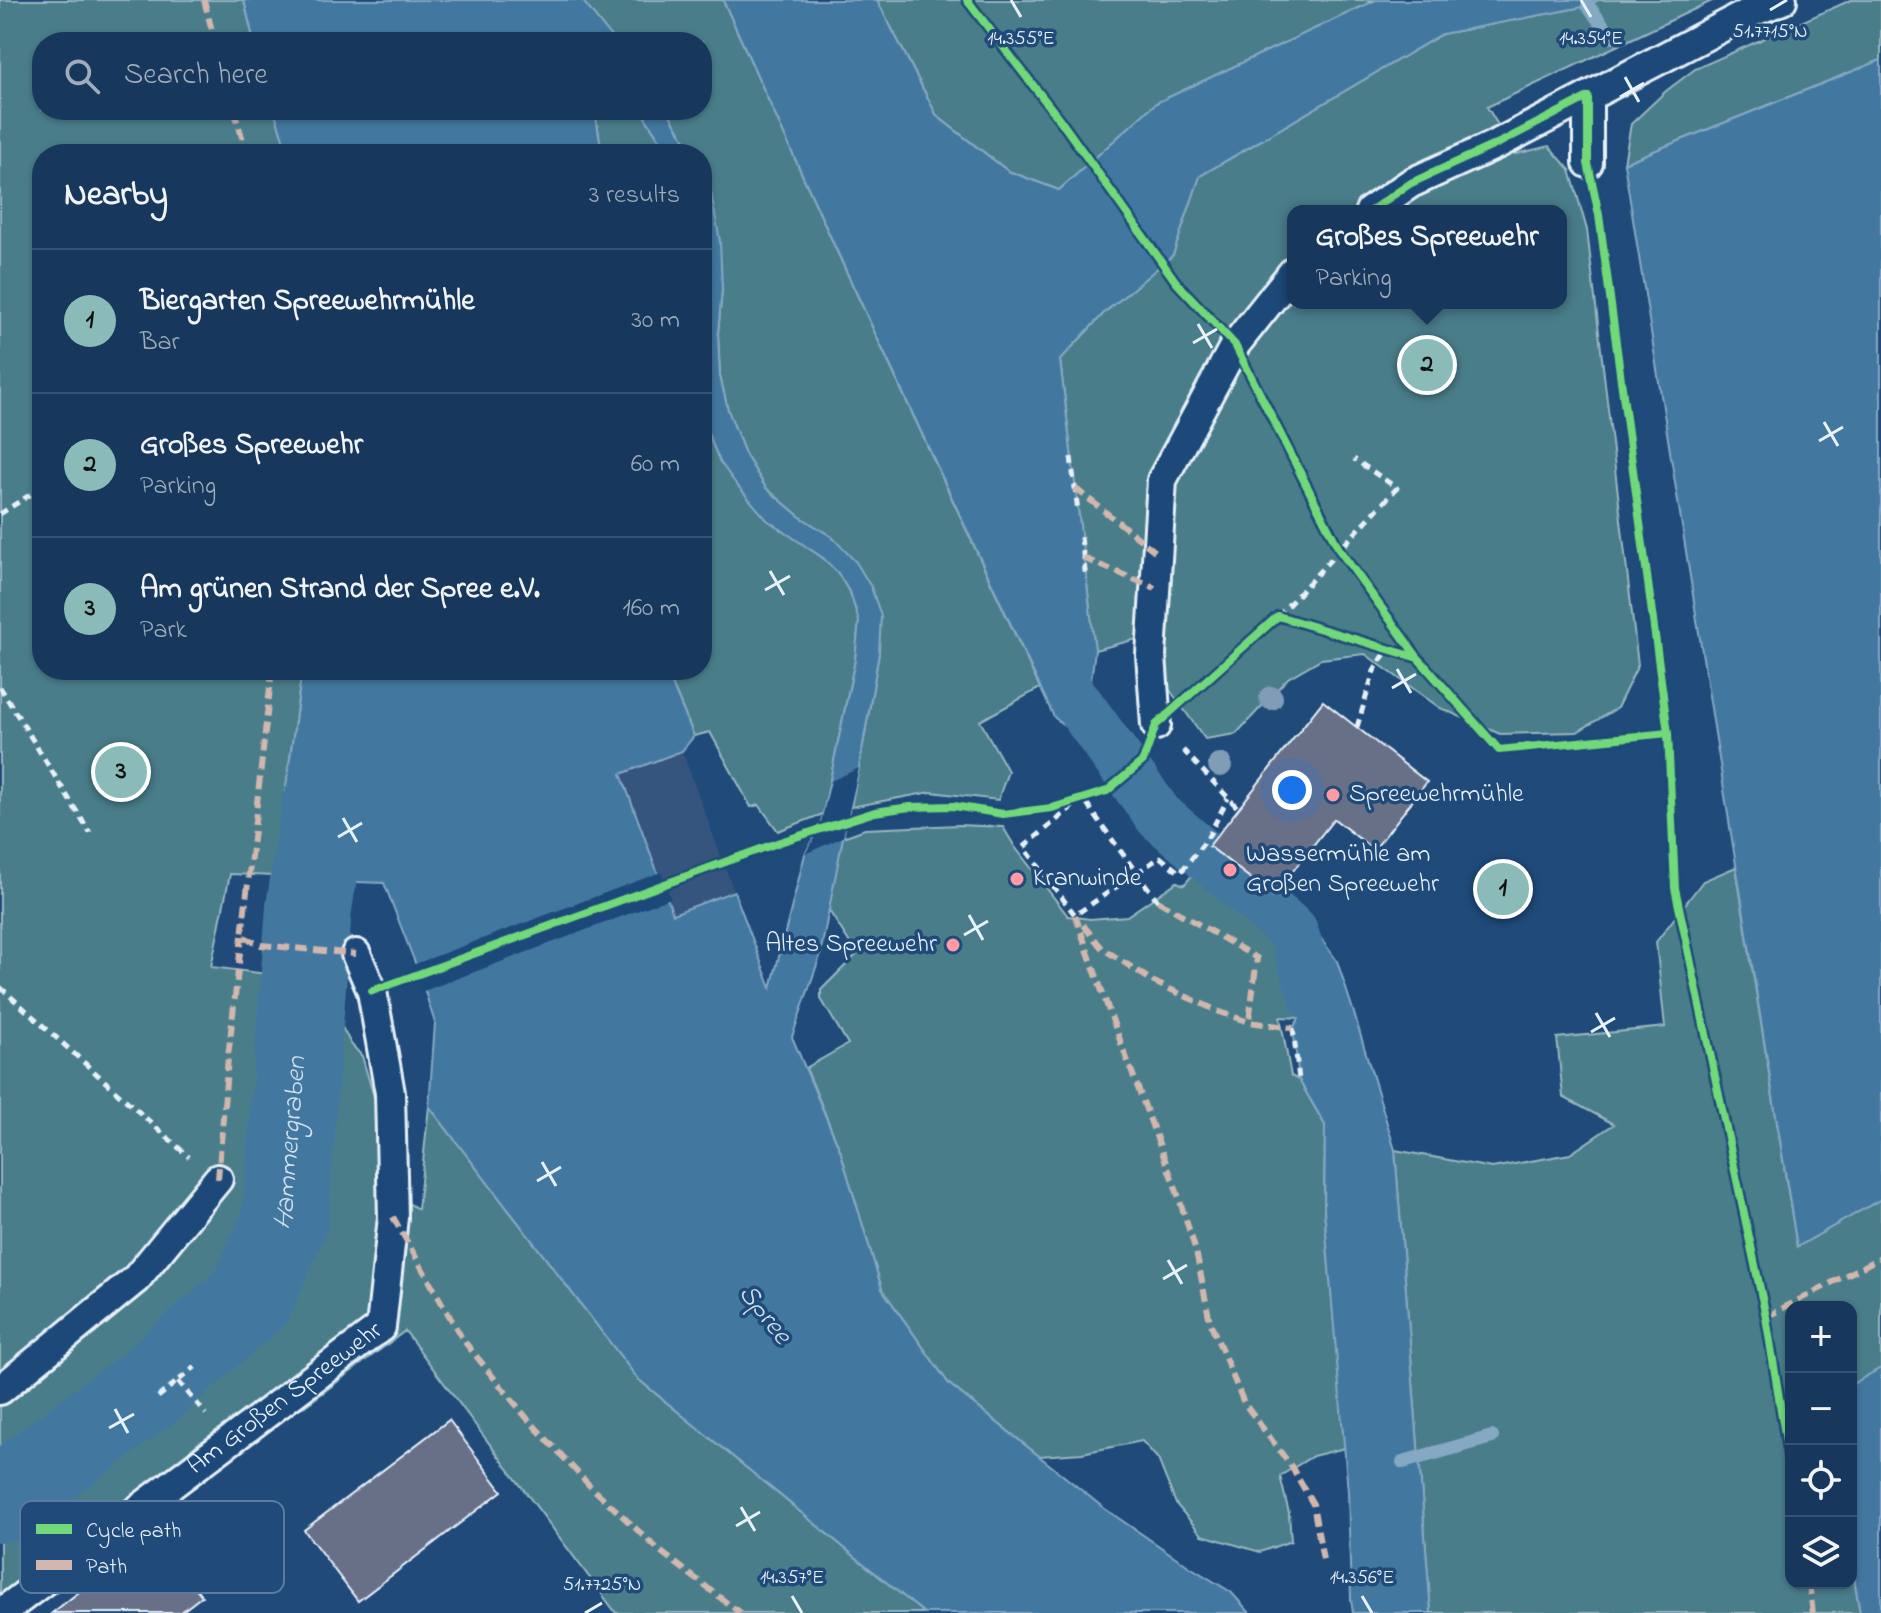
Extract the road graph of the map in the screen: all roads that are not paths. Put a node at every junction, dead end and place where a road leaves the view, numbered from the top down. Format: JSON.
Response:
{"nodes":[{"id":1,"x":1782,"y":0,"type":"edge"},
{"id":2,"x":1588,"y":97,"type":"junction"},
{"id":3,"x":1588,"y":163,"type":"dead end"},
{"id":4,"x":1379,"y":205,"type":"edge"},
{"id":5,"x":1287,"y":280,"type":"edge"},
{"id":6,"x":1156,"y":725,"type":"dead end"},
{"id":7,"x":356,"y":954,"type":"dead end"},
{"id":8,"x":212,"y":1186,"type":"road end"},
{"id":9,"x":0,"y":1390,"type":"edge"},
{"id":10,"x":150,"y":1501,"type":"edge"},
{"id":11,"x":28,"y":1593,"type":"edge"},
{"id":12,"x":1,"y":1613,"type":"edge"}],
"edges":[{"from":1,"to":2,"type":"lane"},
{"from":2,"to":3,"type":"lane"},
{"from":2,"to":4,"type":"lane"},
{"from":5,"to":6,"type":"lane"},
{"from":7,"to":10,"type":"lane","name":"Am Großen Spreewehr"},
{"from":8,"to":9,"type":"lane"},
{"from":11,"to":12,"type":"lane","name":"Am Großen Spreewehr"}]}
